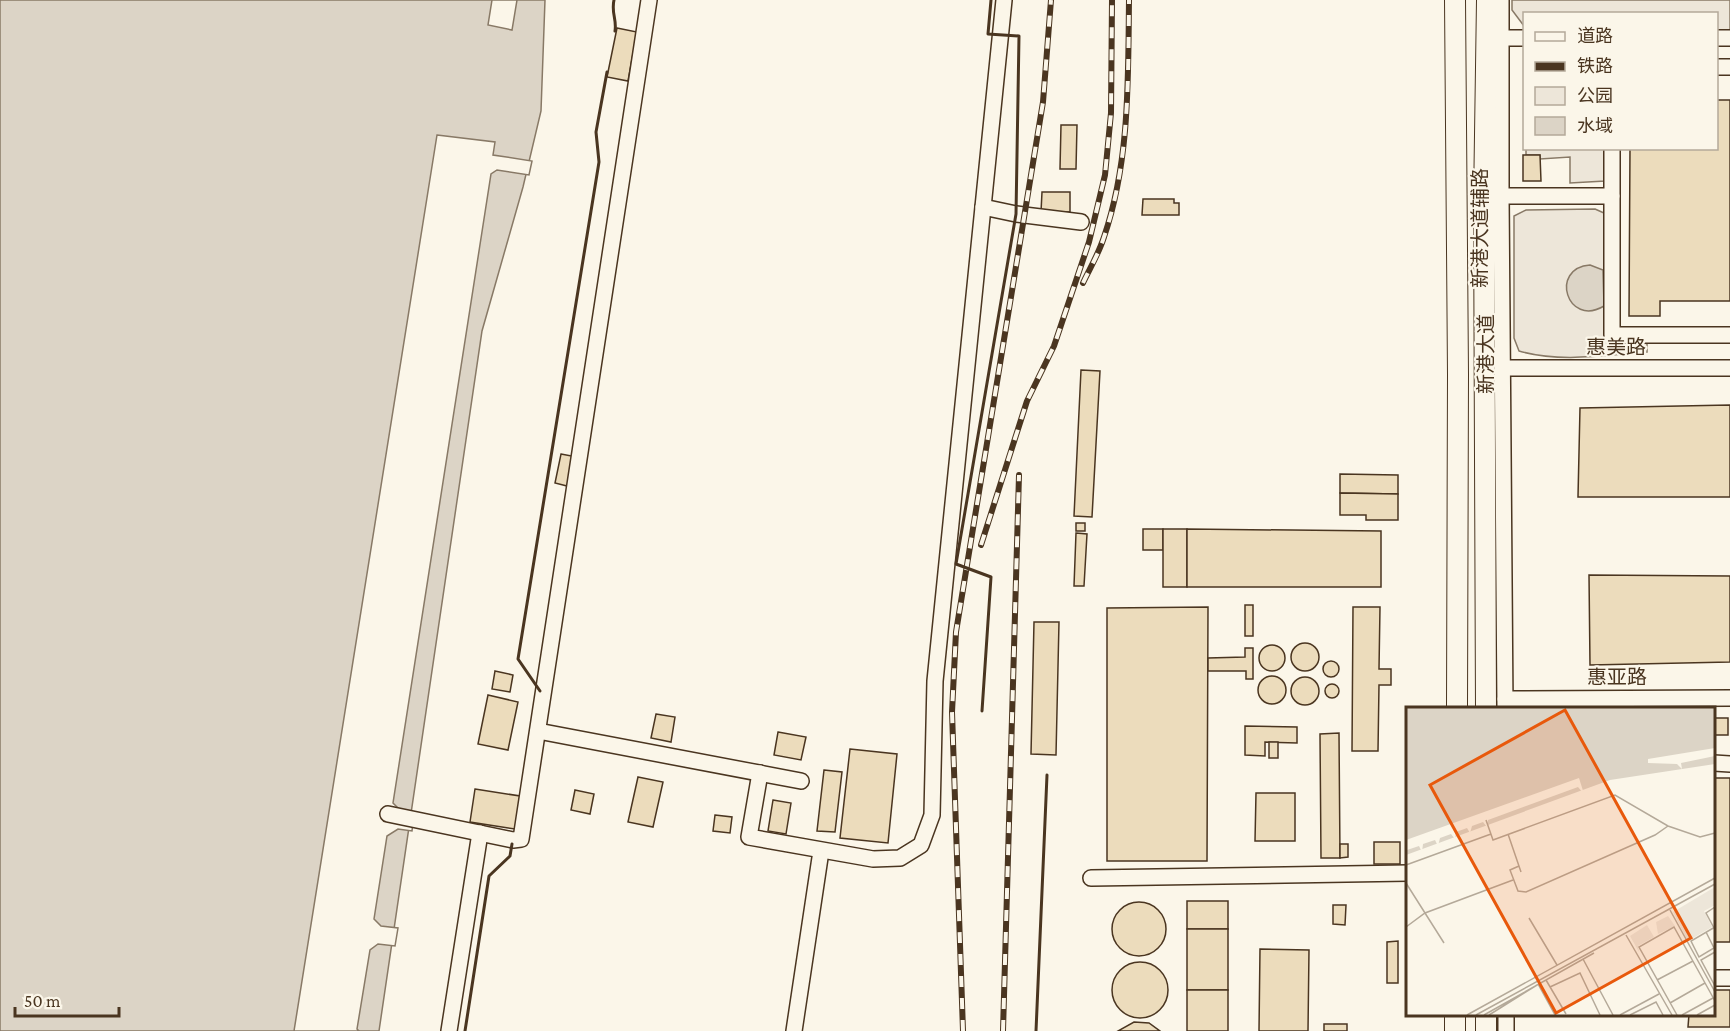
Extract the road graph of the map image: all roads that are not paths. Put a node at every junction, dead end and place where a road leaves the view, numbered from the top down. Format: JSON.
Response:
{"nodes":[{"id":1,"x":649,"y":0,"type":"edge"},
{"id":2,"x":1004,"y":0,"type":"edge"},
{"id":3,"x":1455,"y":0,"type":"edge"},
{"id":4,"x":1487,"y":0,"type":"edge"},
{"id":5,"x":1501,"y":0,"type":"edge"},
{"id":6,"x":1501,"y":38,"type":"junction"},
{"id":7,"x":1523,"y":38,"type":"edge"},
{"id":8,"x":1612,"y":150,"type":"edge"},
{"id":9,"x":1501,"y":196,"type":"junction"},
{"id":10,"x":1612,"y":196,"type":"junction"},
{"id":11,"x":983,"y":207,"type":"junction"},
{"id":12,"x":1082,"y":222,"type":"dead end"},
{"id":13,"x":1730,"y":335,"type":"edge"},
{"id":14,"x":1502,"y":368,"type":"junction"},
{"id":15,"x":1730,"y":368,"type":"edge"},
{"id":16,"x":1730,"y":698,"type":"edge"},
{"id":17,"x":1505,"y":704,"type":"edge"},
{"id":18,"x":1457,"y":707,"type":"edge"},
{"id":19,"x":1486,"y":707,"type":"edge"},
{"id":20,"x":538,"y":730,"type":"junction"},
{"id":21,"x":1715,"y":763,"type":"edge"},
{"id":22,"x":1730,"y":764,"type":"edge"},
{"id":23,"x":760,"y":773,"type":"junction"},
{"id":24,"x":801,"y":781,"type":"dead end"},
{"id":25,"x":388,"y":814,"type":"dead end"},
{"id":26,"x":480,"y":833,"type":"junction"},
{"id":27,"x":821,"y":851,"type":"junction"},
{"id":28,"x":1406,"y":873,"type":"edge"},
{"id":29,"x":1091,"y":878,"type":"dead end"},
{"id":30,"x":449,"y":1031,"type":"edge"},
{"id":31,"x":794,"y":1031,"type":"edge"}],
"edges":[{"from":1,"to":20,"type":"street"},
{"from":2,"to":11,"type":"street"},
{"from":3,"to":18,"type":"main road","name":"新港大道"},
{"from":4,"to":19,"type":"main road","name":"新港大道"},
{"from":5,"to":6,"type":"street","name":"新港大道辅路"},
{"from":6,"to":7,"type":"street"},
{"from":6,"to":9,"type":"street","name":"新港大道辅路"},
{"from":8,"to":10,"type":"street"},
{"from":9,"to":10,"type":"street"},
{"from":9,"to":14,"type":"street","name":"新港大道辅路"},
{"from":10,"to":13,"type":"street"},
{"from":11,"to":12,"type":"street"},
{"from":11,"to":27,"type":"street"},
{"from":14,"to":15,"type":"street","name":"惠美路"},
{"from":14,"to":17,"type":"street","name":"新港大道辅路"},
{"from":16,"to":17,"type":"street","name":"惠亚路"},
{"from":20,"to":23,"type":"street"},
{"from":20,"to":26,"type":"street"},
{"from":21,"to":22,"type":"street"},
{"from":23,"to":24,"type":"street"},
{"from":23,"to":27,"type":"street"},
{"from":25,"to":26,"type":"street"},
{"from":26,"to":30,"type":"street"},
{"from":27,"to":31,"type":"street"},
{"from":28,"to":29,"type":"street"}]}
